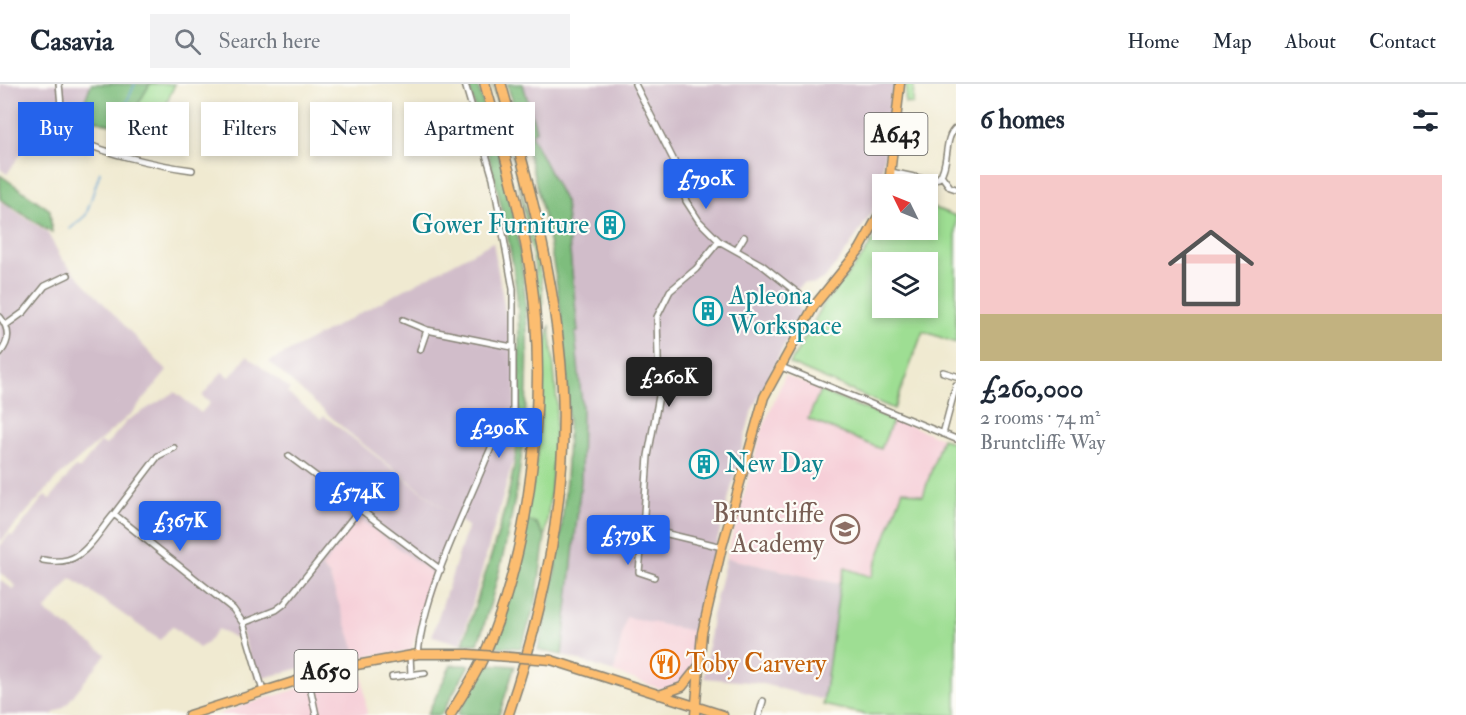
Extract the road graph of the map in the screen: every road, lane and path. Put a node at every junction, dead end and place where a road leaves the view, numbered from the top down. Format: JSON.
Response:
{"nodes":[{"id":1,"x":59,"y":84,"type":"edge"},
{"id":2,"x":465,"y":84,"type":"edge"},
{"id":3,"x":485,"y":84,"type":"edge"},
{"id":4,"x":501,"y":84,"type":"edge"},
{"id":5,"x":635,"y":84,"type":"edge"},
{"id":6,"x":900,"y":84,"type":"edge"},
{"id":7,"x":956,"y":128,"type":"edge"},
{"id":8,"x":192,"y":170,"type":"dead end"},
{"id":9,"x":891,"y":172,"type":"joint"},
{"id":10,"x":941,"y":176,"type":"junction"},
{"id":11,"x":956,"y":189,"type":"edge"},
{"id":12,"x":872,"y":227,"type":"edge"},
{"id":13,"x":744,"y":237,"type":"dead end"},
{"id":14,"x":719,"y":241,"type":"junction"},
{"id":15,"x":736,"y":250,"type":"junction"},
{"id":16,"x":68,"y":275,"type":"dead end"},
{"id":17,"x":814,"y":306,"type":"junction"},
{"id":18,"x":0,"y":317,"type":"edge"},
{"id":19,"x":403,"y":320,"type":"dead end"},
{"id":20,"x":6,"y":325,"type":"junction"},
{"id":21,"x":427,"y":330,"type":"junction"},
{"id":22,"x":512,"y":347,"type":"junction"},
{"id":23,"x":420,"y":350,"type":"dead end"},
{"id":24,"x":0,"y":354,"type":"edge"},
{"id":25,"x":779,"y":366,"type":"junction"},
{"id":26,"x":944,"y":372,"type":"dead end"},
{"id":27,"x":956,"y":376,"type":"edge"},
{"id":28,"x":956,"y":385,"type":"edge"},
{"id":29,"x":943,"y":434,"type":"junction"},
{"id":30,"x":956,"y":439,"type":"edge"},
{"id":31,"x":174,"y":448,"type":"dead end"},
{"id":32,"x":289,"y":456,"type":"dead end"},
{"id":33,"x":358,"y":510,"type":"junction"},
{"id":34,"x":114,"y":514,"type":"junction"},
{"id":35,"x":643,"y":528,"type":"junction"},
{"id":36,"x":722,"y":547,"type":"junction"},
{"id":37,"x":43,"y":560,"type":"dead end"},
{"id":38,"x":441,"y":570,"type":"junction"},
{"id":39,"x":654,"y":577,"type":"dead end"},
{"id":40,"x":243,"y":623,"type":"junction"},
{"id":41,"x":414,"y":655,"type":"junction"},
{"id":42,"x":699,"y":665,"type":"junction"},
{"id":43,"x":425,"y":673,"type":"dead end"},
{"id":44,"x":411,"y":675,"type":"junction"},
{"id":45,"x":308,"y":677,"type":"junction"},
{"id":46,"x":392,"y":677,"type":"dead end"},
{"id":47,"x":263,"y":691,"type":"junction"},
{"id":48,"x":659,"y":695,"type":"junction"},
{"id":49,"x":763,"y":701,"type":"dead end"},
{"id":50,"x":695,"y":711,"type":"edge"},
{"id":51,"x":189,"y":715,"type":"edge"},
{"id":52,"x":315,"y":715,"type":"edge"},
{"id":53,"x":450,"y":715,"type":"edge"},
{"id":54,"x":508,"y":715,"type":"edge"},
{"id":55,"x":723,"y":715,"type":"edge"},
{"id":56,"x":759,"y":715,"type":"edge"}],
"edges":[{"from":1,"to":8,"type":"street"},
{"from":2,"to":22,"type":"street"},
{"from":3,"to":53,"type":"highway"},
{"from":4,"to":54,"type":"highway"},
{"from":5,"to":14,"type":"street"},
{"from":6,"to":9,"type":"main road","number":"A643"},
{"from":7,"to":10,"type":"street"},
{"from":9,"to":10,"type":"street"},
{"from":10,"to":11,"type":"street"},
{"from":12,"to":17,"type":"main road"},
{"from":13,"to":15,"type":"street"},
{"from":14,"to":15,"type":"street"},
{"from":14,"to":35,"type":"street"},
{"from":15,"to":17,"type":"street"},
{"from":16,"to":20,"type":"street"},
{"from":17,"to":25,"type":"main road"},
{"from":18,"to":20,"type":"street"},
{"from":19,"to":21,"type":"street"},
{"from":20,"to":24,"type":"street"},
{"from":21,"to":22,"type":"street"},
{"from":21,"to":23,"type":"street"},
{"from":22,"to":38,"type":"street"},
{"from":25,"to":29,"type":"street"},
{"from":25,"to":36,"type":"main road"},
{"from":26,"to":27,"type":"street"},
{"from":28,"to":29,"type":"street"},
{"from":29,"to":30,"type":"street"},
{"from":31,"to":34,"type":"street"},
{"from":32,"to":33,"type":"street"},
{"from":33,"to":38,"type":"street"},
{"from":33,"to":40,"type":"street"},
{"from":34,"to":37,"type":"street"},
{"from":34,"to":40,"type":"street"},
{"from":35,"to":36,"type":"street"},
{"from":35,"to":39,"type":"street"},
{"from":36,"to":42,"type":"main road"},
{"from":38,"to":41,"type":"street"},
{"from":40,"to":47,"type":"street"},
{"from":41,"to":44,"type":"street"},
{"from":41,"to":45,"type":"main road","number":"A650"},
{"from":41,"to":48,"type":"main road","number":"A650","bridge":true},
{"from":42,"to":48,"type":"main road"},
{"from":42,"to":50,"type":"main road"},
{"from":43,"to":44,"type":"street"},
{"from":44,"to":46,"type":"street"},
{"from":45,"to":47,"type":"main road","number":"A650"},
{"from":45,"to":52,"type":"street"},
{"from":47,"to":51,"type":"main road","number":"A650"},
{"from":48,"to":50,"type":"main road","number":"A650"},
{"from":49,"to":56,"type":"street"},
{"from":50,"to":55,"type":"main road","number":"A650"}]}
